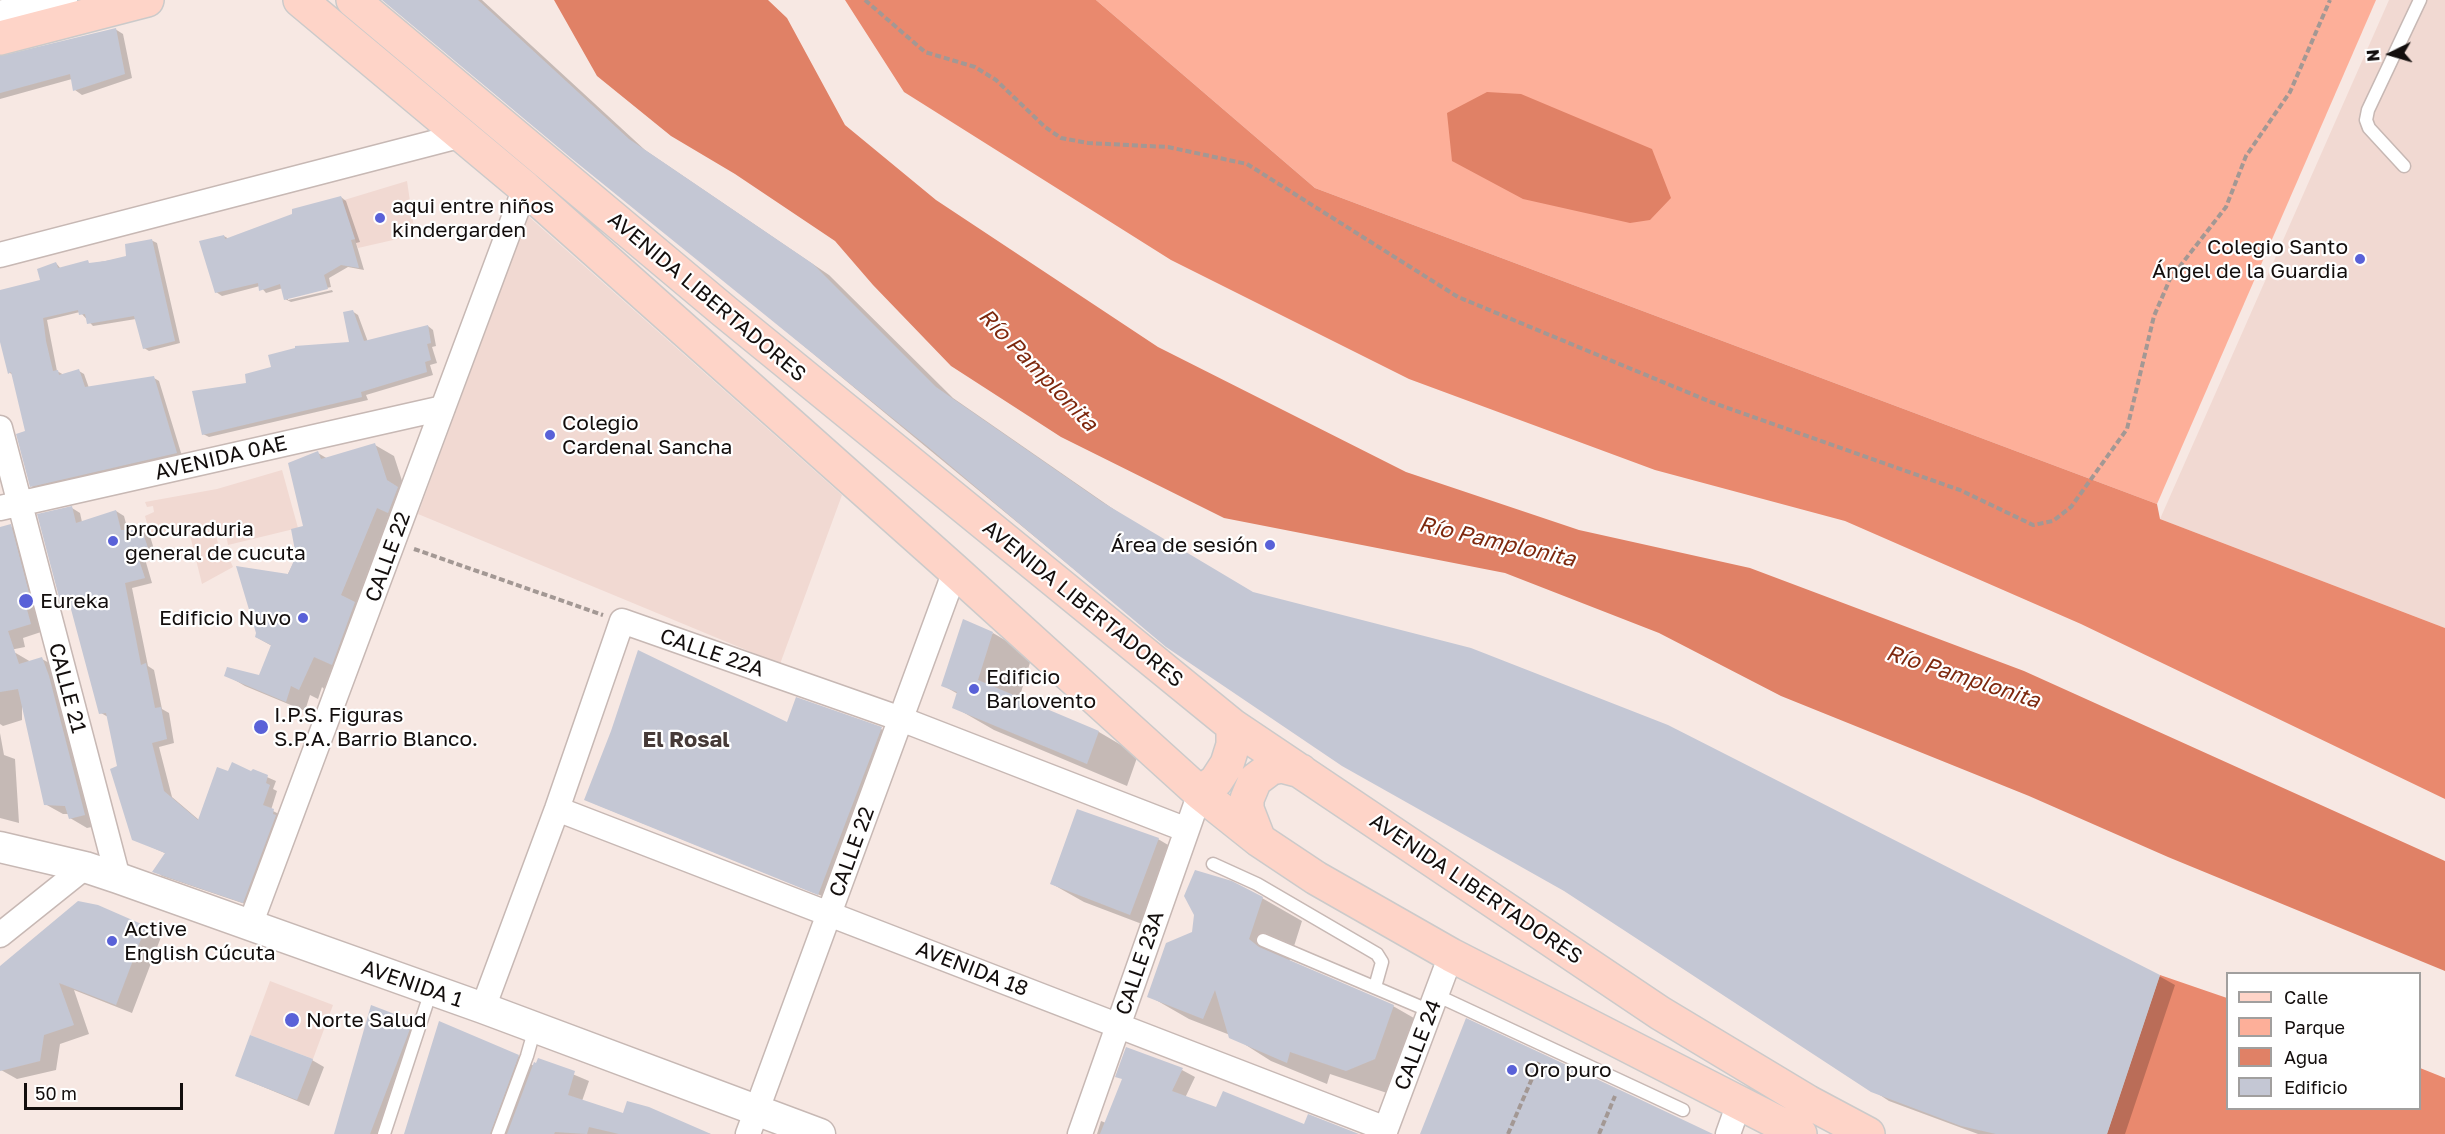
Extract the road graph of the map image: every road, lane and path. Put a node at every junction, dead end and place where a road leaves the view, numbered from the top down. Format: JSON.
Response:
{"nodes":[{"id":1,"x":62,"y":0,"type":"edge"},
{"id":2,"x":147,"y":0,"type":"edge"},
{"id":3,"x":300,"y":0,"type":"edge"},
{"id":4,"x":353,"y":0,"type":"edge"},
{"id":5,"x":865,"y":0,"type":"edge"},
{"id":6,"x":2330,"y":0,"type":"edge"},
{"id":7,"x":2420,"y":0,"type":"edge"},
{"id":8,"x":11,"y":13,"type":"edge"},
{"id":9,"x":0,"y":38,"type":"edge"},
{"id":10,"x":463,"y":135,"type":"junction"},
{"id":11,"x":2404,"y":166,"type":"dead end"},
{"id":12,"x":525,"y":188,"type":"junction"},
{"id":13,"x":0,"y":255,"type":"edge"},
{"id":14,"x":443,"y":408,"type":"junction"},
{"id":15,"x":0,"y":428,"type":"edge"},
{"id":16,"x":9,"y":506,"type":"edge"},
{"id":17,"x":394,"y":541,"type":"junction"},
{"id":18,"x":955,"y":571,"type":"junction"},
{"id":19,"x":622,"y":621,"type":"junction"},
{"id":20,"x":901,"y":719,"type":"junction"},
{"id":21,"x":1233,"y":726,"type":"junction"},
{"id":22,"x":1302,"y":771,"type":"junction"},
{"id":23,"x":1200,"y":793,"type":"junction"},
{"id":24,"x":557,"y":809,"type":"junction"},
{"id":25,"x":1187,"y":830,"type":"junction"},
{"id":26,"x":1259,"y":840,"type":"junction"},
{"id":27,"x":9,"y":854,"type":"edge"},
{"id":28,"x":1213,"y":864,"type":"dead end"},
{"id":29,"x":85,"y":867,"type":"junction"},
{"id":30,"x":118,"y":878,"type":"junction"},
{"id":31,"x":829,"y":914,"type":"junction"},
{"id":32,"x":250,"y":925,"type":"junction"},
{"id":33,"x":0,"y":935,"type":"edge"},
{"id":34,"x":1263,"y":940,"type":"dead end"},
{"id":35,"x":1451,"y":956,"type":"junction"},
{"id":36,"x":1375,"y":987,"type":"junction"},
{"id":37,"x":428,"y":1002,"type":"junction"},
{"id":38,"x":1433,"y":1003,"type":"junction"},
{"id":39,"x":483,"y":1008,"type":"junction"},
{"id":40,"x":1118,"y":1025,"type":"junction"},
{"id":41,"x":535,"y":1028,"type":"junction"},
{"id":42,"x":1546,"y":1046,"type":"junction"},
{"id":43,"x":1621,"y":1082,"type":"junction"},
{"id":44,"x":1739,"y":1103,"type":"junction"},
{"id":45,"x":1683,"y":1110,"type":"dead end"},
{"id":46,"x":753,"y":1122,"type":"edge"},
{"id":47,"x":1385,"y":1131,"type":"edge"},
{"id":48,"x":384,"y":1134,"type":"edge"},
{"id":49,"x":498,"y":1134,"type":"edge"},
{"id":50,"x":820,"y":1134,"type":"edge"},
{"id":51,"x":1080,"y":1134,"type":"edge"},
{"id":52,"x":1508,"y":1134,"type":"edge"},
{"id":53,"x":1599,"y":1134,"type":"edge"},
{"id":54,"x":1728,"y":1134,"type":"edge"},
{"id":55,"x":1800,"y":1134,"type":"edge"},
{"id":56,"x":1868,"y":1134,"type":"edge"}],
"edges":[{"from":1,"to":8,"type":"street"},
{"from":2,"to":9,"type":"main road"},
{"from":3,"to":10,"type":"main road","name":"AVENIDA LIBERTADORES"},
{"from":4,"to":21,"type":"main road","name":"AVENIDA LIBERTADORES"},
{"from":5,"to":6,"type":"path"},
{"from":7,"to":11,"type":"lane"},
{"from":10,"to":12,"type":"main road","name":"AVENIDA LIBERTADORES"},
{"from":10,"to":13,"type":"street"},
{"from":12,"to":14,"type":"street","name":"CALLE 22"},
{"from":12,"to":18,"type":"main road","name":"AVENIDA LIBERTADORES"},
{"from":14,"to":16,"type":"street","name":"AVENIDA 0AE"},
{"from":14,"to":17,"type":"street","name":"CALLE 22"},
{"from":15,"to":16,"type":"street","name":"CALLE 21"},
{"from":16,"to":30,"type":"street","name":"CALLE 21"},
{"from":17,"to":19,"type":"path"},
{"from":17,"to":32,"type":"street","name":"CALLE 22"},
{"from":18,"to":20,"type":"street","name":"CALLE 22"},
{"from":18,"to":23,"type":"main road","name":"AVENIDA LIBERTADORES"},
{"from":19,"to":20,"type":"street","name":"CALLE 22A"},
{"from":19,"to":24,"type":"street"},
{"from":20,"to":25,"type":"street","name":"CALLE 22A"},
{"from":20,"to":31,"type":"street","name":"CALLE 22"},
{"from":21,"to":22,"type":"main road","name":"AVENIDA LIBERTADORES"},
{"from":21,"to":23,"type":"main road"},
{"from":22,"to":26,"type":"main road"},
{"from":22,"to":56,"type":"main road","name":"AVENIDA LIBERTADORES"},
{"from":23,"to":25,"type":"street","name":"CALLE 23A"},
{"from":23,"to":26,"type":"main road","name":"AVENIDA LIBERTADORES"},
{"from":24,"to":31,"type":"street","name":"AVENIDA 18"},
{"from":24,"to":39,"type":"street"},
{"from":25,"to":40,"type":"street","name":"CALLE 23A"},
{"from":26,"to":35,"type":"main road","name":"AVENIDA LIBERTADORES"},
{"from":27,"to":29,"type":"street","name":"AVENIDA 1"},
{"from":28,"to":36,"type":"lane"},
{"from":29,"to":30,"type":"street","name":"AVENIDA 1"},
{"from":29,"to":33,"type":"street"},
{"from":30,"to":32,"type":"street","name":"AVENIDA 1"},
{"from":31,"to":40,"type":"street","name":"AVENIDA 18"},
{"from":31,"to":46,"type":"street","name":"CALLE 22"},
{"from":32,"to":37,"type":"street","name":"AVENIDA 1"},
{"from":34,"to":36,"type":"lane"},
{"from":35,"to":38,"type":"street","name":"CALLE 24"},
{"from":35,"to":44,"type":"main road","name":"AVENIDA LIBERTADORES"},
{"from":36,"to":38,"type":"lane"},
{"from":37,"to":39,"type":"street","name":"AVENIDA 1"},
{"from":37,"to":48,"type":"lane"},
{"from":38,"to":42,"type":"lane"},
{"from":38,"to":47,"type":"street","name":"CALLE 24"},
{"from":39,"to":41,"type":"street","name":"AVENIDA 1"},
{"from":40,"to":47,"type":"street","name":"AVENIDA 18"},
{"from":40,"to":51,"type":"street","name":"CALLE 23A"},
{"from":41,"to":46,"type":"street","name":"AVENIDA 1"},
{"from":41,"to":49,"type":"lane"},
{"from":42,"to":43,"type":"lane"},
{"from":42,"to":52,"type":"path"},
{"from":43,"to":45,"type":"lane"},
{"from":43,"to":53,"type":"path"},
{"from":44,"to":54,"type":"street"},
{"from":44,"to":55,"type":"main road","name":"AVENIDA LIBERTADORES"},
{"from":46,"to":50,"type":"street","name":"AVENIDA 1"}]}
